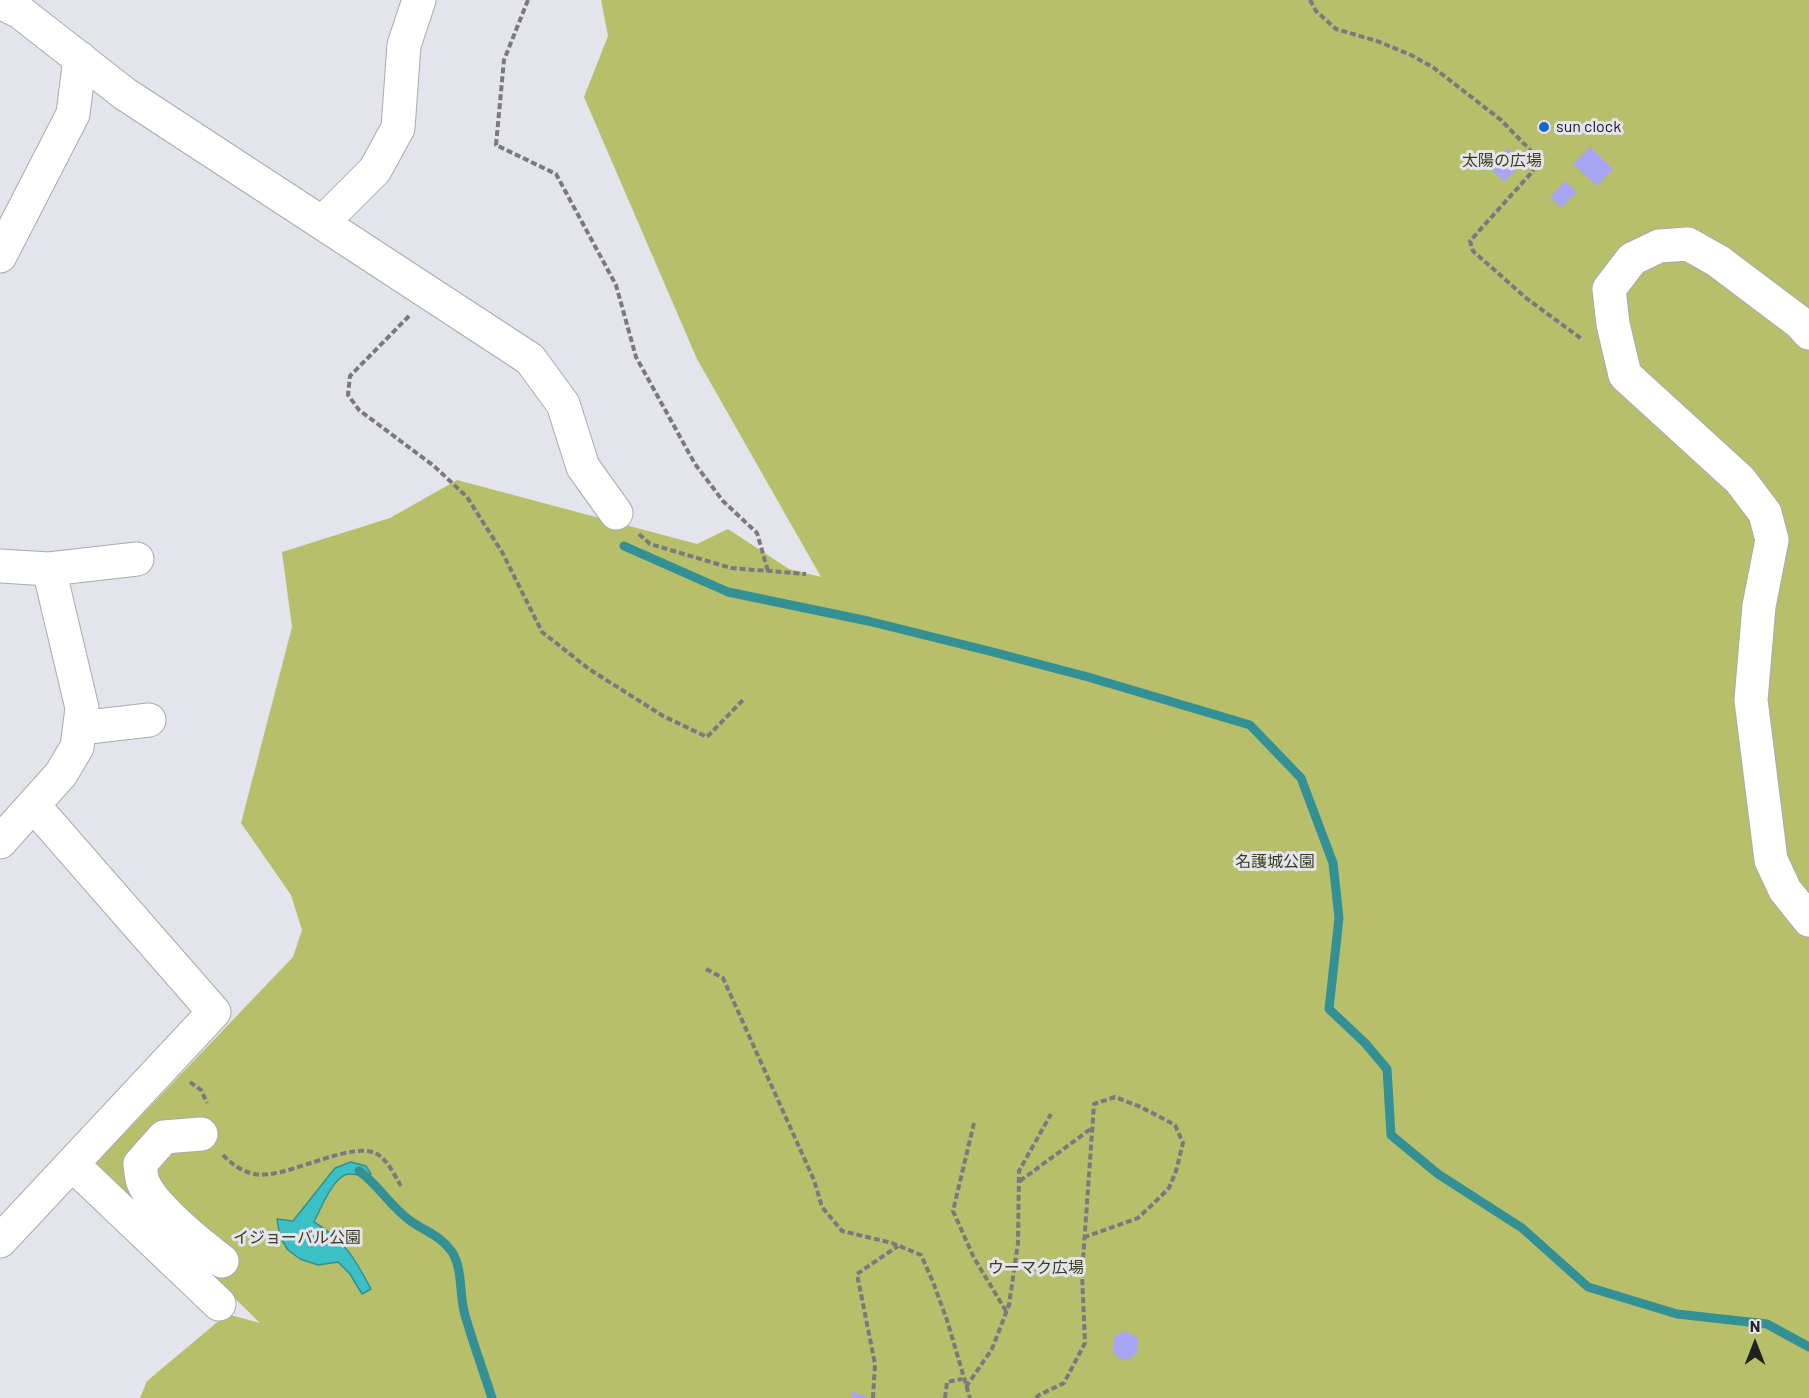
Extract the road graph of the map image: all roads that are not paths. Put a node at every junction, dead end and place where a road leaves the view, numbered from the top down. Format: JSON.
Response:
{"nodes":[{"id":1,"x":419,"y":0,"type":"edge"},
{"id":2,"x":16,"y":5,"type":"edge"},
{"id":3,"x":80,"y":58,"type":"junction"},
{"id":4,"x":322,"y":223,"type":"junction"},
{"id":5,"x":0,"y":256,"type":"edge"},
{"id":6,"x":1809,"y":333,"type":"edge"},
{"id":7,"x":616,"y":513,"type":"road end"},
{"id":8,"x":137,"y":559,"type":"dead end"},
{"id":9,"x":0,"y":566,"type":"edge"},
{"id":10,"x":49,"y":569,"type":"junction"},
{"id":11,"x":149,"y":720,"type":"dead end"},
{"id":12,"x":80,"y":728,"type":"junction"},
{"id":13,"x":34,"y":806,"type":"junction"},
{"id":14,"x":0,"y":842,"type":"edge"},
{"id":15,"x":1809,"y":920,"type":"edge"},
{"id":16,"x":201,"y":1134,"type":"road end"},
{"id":17,"x":72,"y":1164,"type":"junction"},
{"id":18,"x":1,"y":1236,"type":"edge"},
{"id":19,"x":222,"y":1261,"type":"dead end"},
{"id":20,"x":219,"y":1304,"type":"dead end"}],
"edges":[{"from":1,"to":4,"type":"street"},
{"from":2,"to":3,"type":"street"},
{"from":3,"to":4,"type":"street"},
{"from":3,"to":5,"type":"street"},
{"from":4,"to":7,"type":"street"},
{"from":6,"to":15,"type":"street"},
{"from":8,"to":10,"type":"street"},
{"from":9,"to":10,"type":"street"},
{"from":10,"to":12,"type":"street"},
{"from":11,"to":12,"type":"street"},
{"from":12,"to":13,"type":"street"},
{"from":13,"to":14,"type":"street"},
{"from":13,"to":17,"type":"street"},
{"from":16,"to":19,"type":"street"},
{"from":17,"to":18,"type":"street"},
{"from":17,"to":20,"type":"street"}]}
